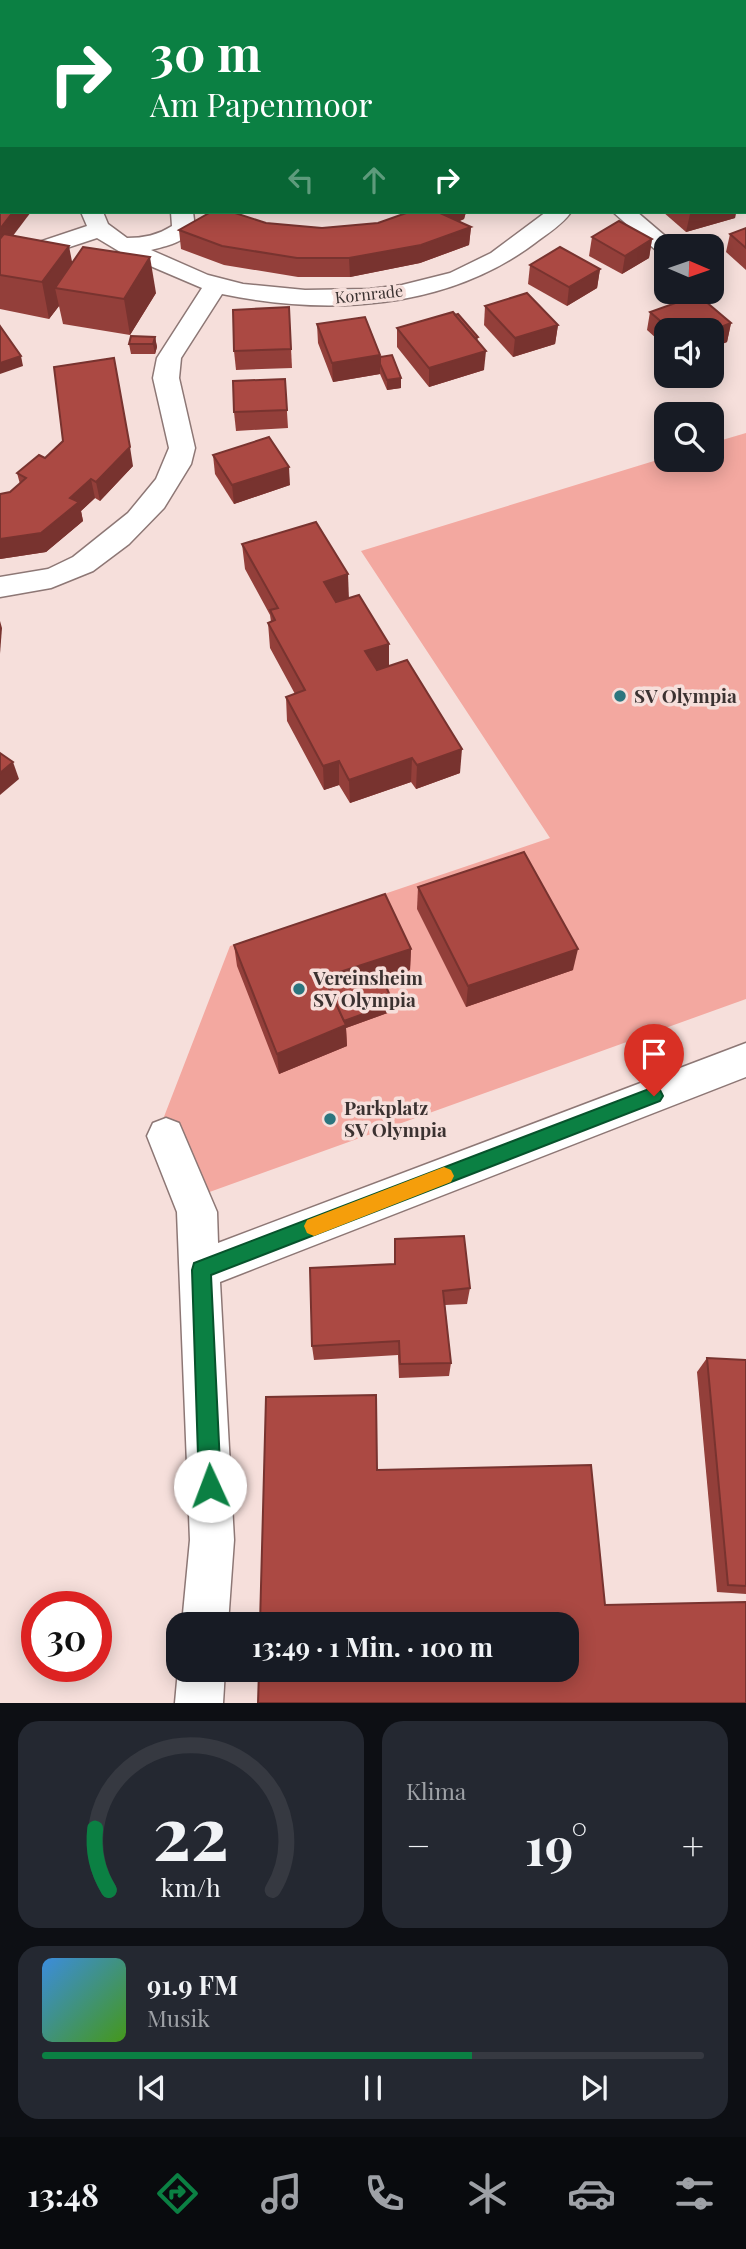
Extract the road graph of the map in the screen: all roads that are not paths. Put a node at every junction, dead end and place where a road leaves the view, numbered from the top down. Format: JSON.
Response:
{"nodes":[{"id":1,"x":182,"y":214,"type":"edge"},
{"id":2,"x":556,"y":214,"type":"edge"},
{"id":3,"x":626,"y":214,"type":"edge"},
{"id":4,"x":96,"y":221,"type":"edge"},
{"id":5,"x":654,"y":237,"type":"edge"},
{"id":6,"x":123,"y":245,"type":"junction"},
{"id":7,"x":0,"y":263,"type":"edge"},
{"id":8,"x":216,"y":285,"type":"junction"},
{"id":9,"x":0,"y":587,"type":"edge"},
{"id":10,"x":746,"y":1060,"type":"edge"},
{"id":11,"x":166,"y":1136,"type":"dead end"},
{"id":12,"x":201,"y":1270,"type":"junction"},
{"id":13,"x":206,"y":1612,"type":"edge"},
{"id":14,"x":201,"y":1682,"type":"edge"},
{"id":15,"x":199,"y":1703,"type":"edge"}],
"edges":[{"from":1,"to":6,"type":"street"},
{"from":2,"to":8,"type":"street","name":"Kornrade"},
{"from":3,"to":5,"type":"street"},
{"from":4,"to":6,"type":"street","name":"Kornrade"},
{"from":4,"to":7,"type":"street"},
{"from":6,"to":8,"type":"street","name":"Kornrade"},
{"from":8,"to":9,"type":"street"},
{"from":10,"to":12,"type":"street"},
{"from":11,"to":12,"type":"street"},
{"from":12,"to":13,"type":"street"},
{"from":14,"to":15,"type":"street"}]}
